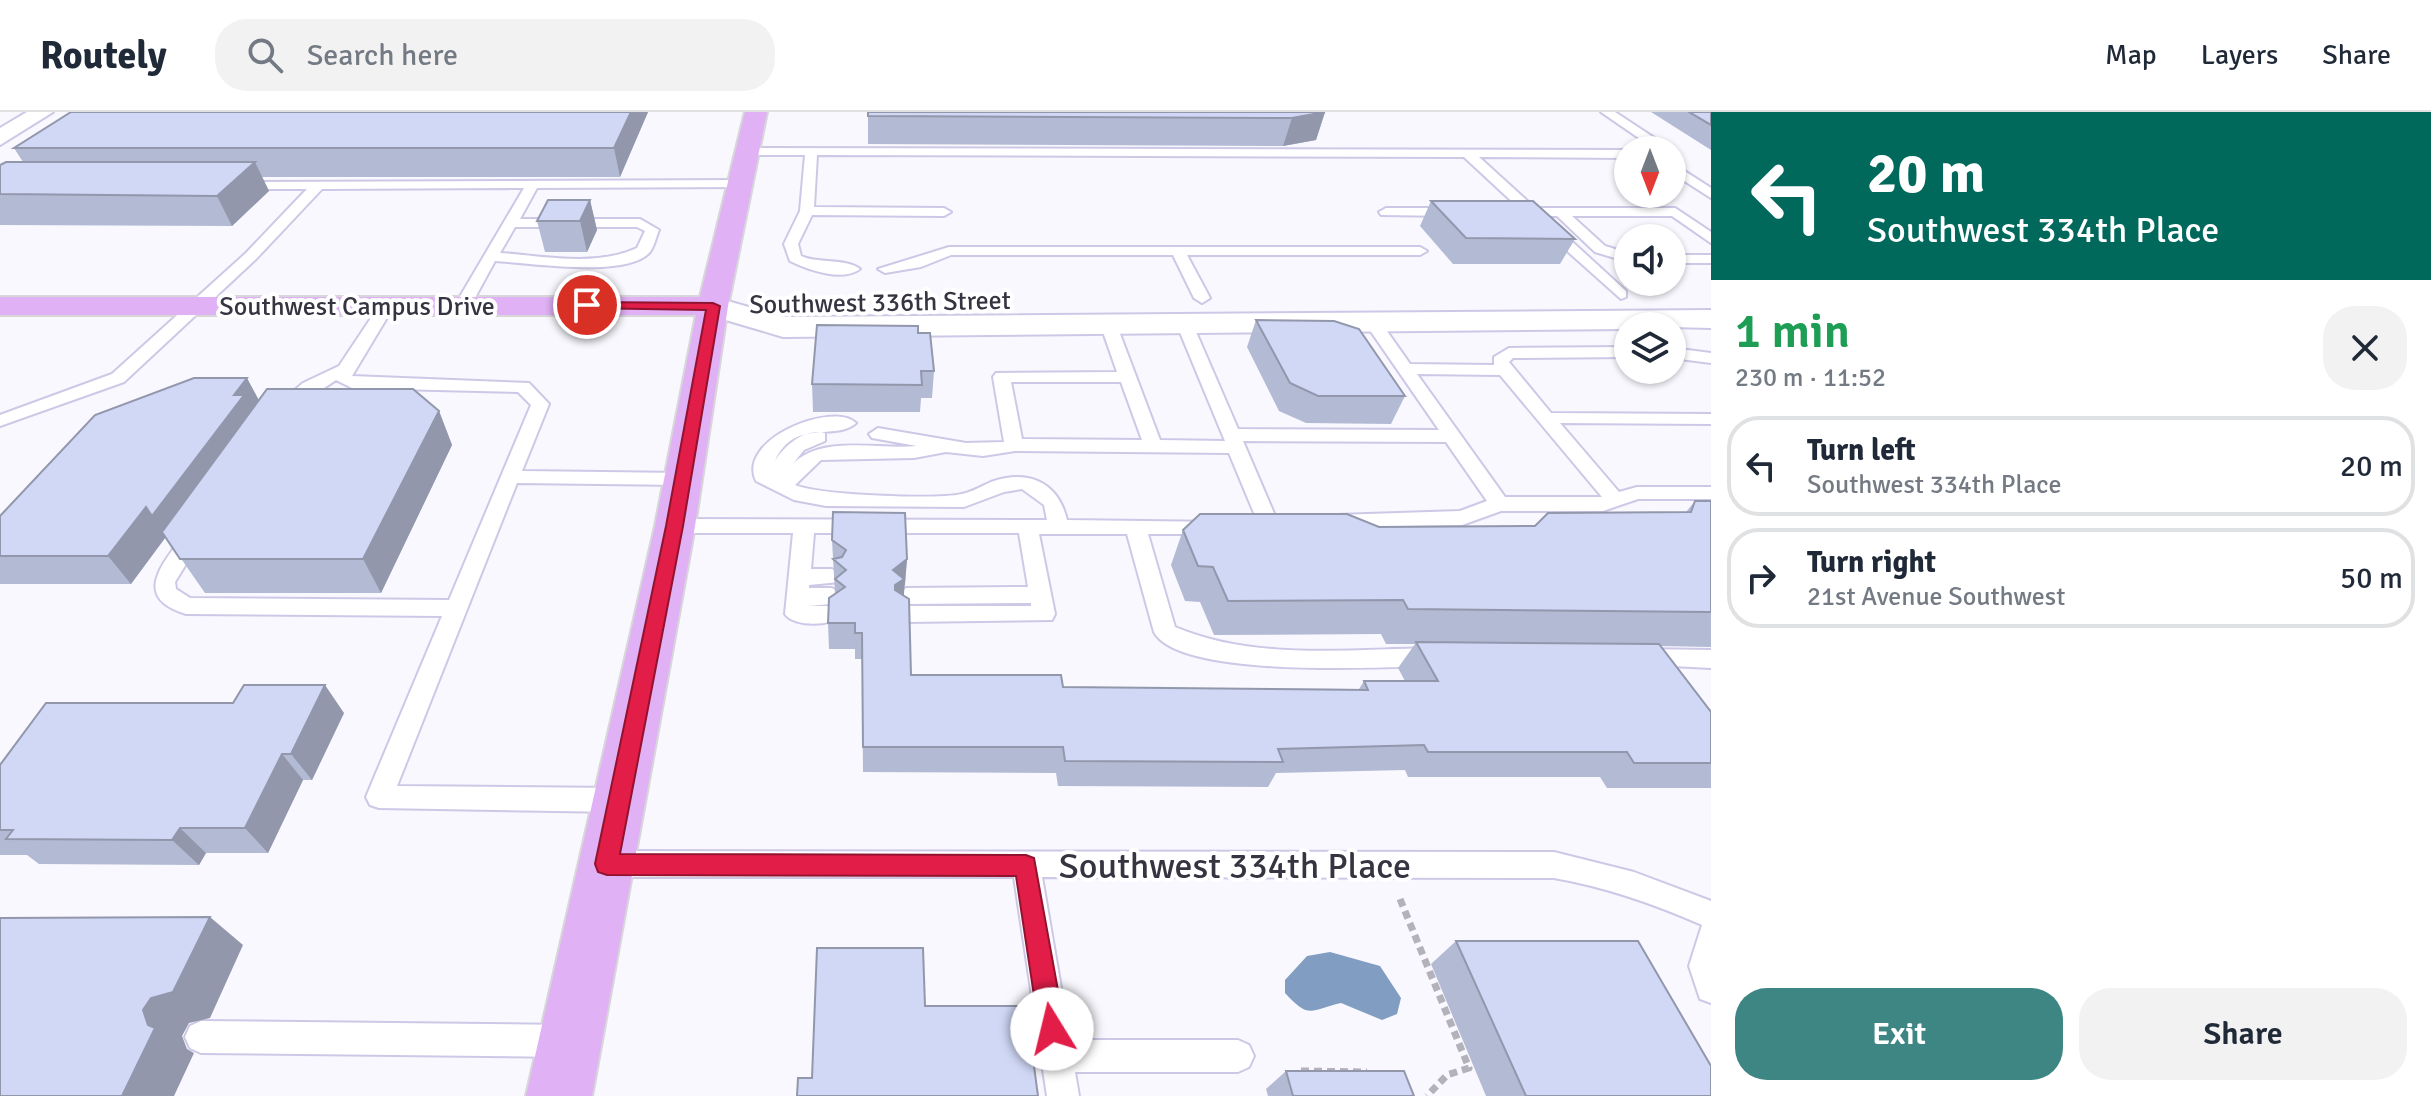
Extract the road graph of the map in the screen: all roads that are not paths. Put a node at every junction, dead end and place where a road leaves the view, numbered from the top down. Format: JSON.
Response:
{"nodes":[{"id":1,"x":756,"y":112,"type":"edge"},
{"id":2,"x":1607,"y":112,"type":"edge"},
{"id":3,"x":33,"y":117,"type":"edge"},
{"id":4,"x":0,"y":128,"type":"edge"},
{"id":5,"x":1643,"y":136,"type":"edge"},
{"id":6,"x":0,"y":138,"type":"edge"},
{"id":7,"x":746,"y":151,"type":"junction"},
{"id":8,"x":811,"y":152,"type":"junction"},
{"id":9,"x":1467,"y":153,"type":"junction"},
{"id":10,"x":1614,"y":154,"type":"edge"},
{"id":11,"x":1686,"y":177,"type":"edge"},
{"id":12,"x":739,"y":184,"type":"junction"},
{"id":13,"x":223,"y":185,"type":"edge"},
{"id":14,"x":318,"y":185,"type":"junction"},
{"id":15,"x":532,"y":186,"type":"junction"},
{"id":16,"x":1711,"y":194,"type":"edge"},
{"id":17,"x":807,"y":211,"type":"junction"},
{"id":18,"x":944,"y":212,"type":"dead end"},
{"id":19,"x":1386,"y":212,"type":"dead end"},
{"id":20,"x":1474,"y":212,"type":"edge"},
{"id":21,"x":1503,"y":212,"type":"edge"},
{"id":22,"x":1531,"y":212,"type":"junction"},
{"id":23,"x":1560,"y":212,"type":"junction"},
{"id":24,"x":512,"y":223,"type":"junction"},
{"id":25,"x":1711,"y":239,"type":"edge"},
{"id":26,"x":1178,"y":251,"type":"junction"},
{"id":27,"x":1420,"y":251,"type":"dead end"},
{"id":28,"x":1614,"y":254,"type":"edge"},
{"id":29,"x":493,"y":257,"type":"junction"},
{"id":30,"x":1686,"y":259,"type":"edge"},
{"id":31,"x":1711,"y":259,"type":"edge"},
{"id":32,"x":853,"y":269,"type":"dead end"},
{"id":33,"x":885,"y":269,"type":"dead end"},
{"id":34,"x":1614,"y":288,"type":"edge"},
{"id":35,"x":1484,"y":293,"type":"junction"},
{"id":36,"x":1614,"y":294,"type":"edge"},
{"id":37,"x":1686,"y":294,"type":"edge"},
{"id":38,"x":1711,"y":294,"type":"edge"},
{"id":39,"x":1202,"y":298,"type":"junction"},
{"id":40,"x":463,"y":305,"type":"junction"},
{"id":41,"x":0,"y":306,"type":"edge"},
{"id":42,"x":193,"y":306,"type":"junction"},
{"id":43,"x":386,"y":306,"type":"junction"},
{"id":44,"x":713,"y":306,"type":"junction"},
{"id":45,"x":1711,"y":319,"type":"edge"},
{"id":46,"x":1371,"y":320,"type":"junction"},
{"id":47,"x":1185,"y":325,"type":"junction"},
{"id":48,"x":1109,"y":326,"type":"junction"},
{"id":49,"x":1614,"y":352,"type":"edge"},
{"id":50,"x":1686,"y":355,"type":"edge"},
{"id":51,"x":1711,"y":358,"type":"edge"},
{"id":52,"x":345,"y":369,"type":"junction"},
{"id":53,"x":1405,"y":369,"type":"junction"},
{"id":54,"x":1505,"y":370,"type":"junction"},
{"id":55,"x":1128,"y":377,"type":"junction"},
{"id":56,"x":1545,"y":418,"type":"junction"},
{"id":57,"x":1711,"y":419,"type":"edge"},
{"id":58,"x":0,"y":421,"type":"edge"},
{"id":59,"x":847,"y":428,"type":"dead end"},
{"id":60,"x":874,"y":428,"type":"dead end"},
{"id":61,"x":268,"y":429,"type":"edge"},
{"id":62,"x":1451,"y":436,"type":"junction"},
{"id":63,"x":1233,"y":441,"type":"junction"},
{"id":64,"x":951,"y":445,"type":"junction"},
{"id":65,"x":1014,"y":445,"type":"junction"},
{"id":66,"x":1153,"y":446,"type":"junction"},
{"id":67,"x":510,"y":477,"type":"junction"},
{"id":68,"x":785,"y":484,"type":"junction"},
{"id":69,"x":1711,"y":493,"type":"edge"},
{"id":70,"x":1614,"y":499,"type":"junction"},
{"id":71,"x":679,"y":503,"type":"junction"},
{"id":72,"x":1499,"y":504,"type":"junction"},
{"id":73,"x":206,"y":519,"type":"edge"},
{"id":74,"x":1312,"y":523,"type":"edge"},
{"id":75,"x":804,"y":526,"type":"junction"},
{"id":76,"x":1028,"y":527,"type":"junction"},
{"id":77,"x":1059,"y":527,"type":"junction"},
{"id":78,"x":1136,"y":528,"type":"junction"},
{"id":79,"x":831,"y":596,"type":"edge"},
{"id":80,"x":906,"y":605,"type":"edge"},
{"id":81,"x":456,"y":608,"type":"junction"},
{"id":82,"x":1457,"y":657,"type":"edge"},
{"id":83,"x":1616,"y":658,"type":"edge"},
{"id":84,"x":1711,"y":659,"type":"edge"},
{"id":85,"x":619,"y":800,"type":"junction"},
{"id":86,"x":607,"y":864,"type":"junction"},
{"id":87,"x":1026,"y":865,"type":"junction"},
{"id":88,"x":1711,"y":915,"type":"edge"},
{"id":89,"x":1711,"y":936,"type":"edge"},
{"id":90,"x":1711,"y":988,"type":"edge"},
{"id":91,"x":201,"y":1037,"type":"dead end"},
{"id":92,"x":570,"y":1041,"type":"junction"},
{"id":93,"x":1057,"y":1056,"type":"junction"},
{"id":94,"x":1238,"y":1056,"type":"road end"},
{"id":95,"x":559,"y":1096,"type":"edge"},
{"id":96,"x":1063,"y":1096,"type":"edge"}],
"edges":[{"from":1,"to":7,"type":"main road"},
{"from":2,"to":5,"type":"lane"},
{"from":3,"to":4,"type":"lane"},
{"from":3,"to":6,"type":"street"},
{"from":7,"to":8,"type":"lane"},
{"from":7,"to":12,"type":"main road"},
{"from":8,"to":9,"type":"lane"},
{"from":8,"to":17,"type":"lane"},
{"from":9,"to":10,"type":"lane"},
{"from":9,"to":22,"type":"lane"},
{"from":11,"to":16,"type":"lane"},
{"from":12,"to":15,"type":"lane"},
{"from":12,"to":44,"type":"main road"},
{"from":13,"to":14,"type":"lane"},
{"from":14,"to":15,"type":"lane"},
{"from":14,"to":42,"type":"lane"},
{"from":15,"to":24,"type":"lane"},
{"from":17,"to":18,"type":"lane"},
{"from":17,"to":32,"type":"lane"},
{"from":19,"to":20,"type":"lane"},
{"from":21,"to":22,"type":"lane"},
{"from":22,"to":23,"type":"lane"},
{"from":22,"to":34,"type":"lane"},
{"from":23,"to":25,"type":"lane"},
{"from":23,"to":28,"type":"lane"},
{"from":24,"to":29,"type":"lane"},
{"from":24,"to":29,"type":"lane"},
{"from":26,"to":27,"type":"lane"},
{"from":26,"to":33,"type":"lane"},
{"from":26,"to":39,"type":"lane"},
{"from":29,"to":40,"type":"lane"},
{"from":30,"to":31,"type":"lane"},
{"from":35,"to":36,"type":"main road","name":"Southwest 336th Street"},
{"from":35,"to":39,"type":"main road","name":"Southwest 336th Street"},
{"from":35,"to":46,"type":"main road"},
{"from":37,"to":38,"type":"main road","name":"Southwest 336th Street"},
{"from":39,"to":44,"type":"main road","name":"Southwest 336th Street"},
{"from":40,"to":43,"type":"main road","name":"Southwest Campus Drive"},
{"from":40,"to":44,"type":"main road","name":"Southwest Campus Drive"},
{"from":41,"to":42,"type":"main road","name":"Southwest Campus Drive"},
{"from":42,"to":43,"type":"main road","name":"Southwest Campus Drive"},
{"from":42,"to":58,"type":"lane"},
{"from":43,"to":52,"type":"lane"},
{"from":44,"to":48,"type":"main road","name":"Southwest 336th Street"},
{"from":44,"to":71,"type":"main road"},
{"from":45,"to":46,"type":"main road","name":"Southwest 336th Street"},
{"from":46,"to":47,"type":"main road","name":"Southwest 336th Street"},
{"from":46,"to":53,"type":"lane"},
{"from":47,"to":48,"type":"main road","name":"Southwest 336th Street"},
{"from":47,"to":63,"type":"lane"},
{"from":48,"to":55,"type":"lane"},
{"from":49,"to":54,"type":"lane"},
{"from":50,"to":51,"type":"lane"},
{"from":52,"to":61,"type":"lane"},
{"from":52,"to":67,"type":"lane"},
{"from":53,"to":54,"type":"lane"},
{"from":53,"to":62,"type":"lane"},
{"from":54,"to":56,"type":"lane"},
{"from":55,"to":65,"type":"lane"},
{"from":55,"to":66,"type":"lane"},
{"from":56,"to":57,"type":"lane"},
{"from":56,"to":70,"type":"lane"},
{"from":59,"to":68,"type":"lane"},
{"from":60,"to":64,"type":"lane"},
{"from":62,"to":63,"type":"lane"},
{"from":62,"to":72,"type":"lane"},
{"from":63,"to":66,"type":"lane"},
{"from":63,"to":78,"type":"lane"},
{"from":64,"to":65,"type":"lane"},
{"from":64,"to":68,"type":"lane"},
{"from":65,"to":66,"type":"lane"},
{"from":67,"to":71,"type":"lane"},
{"from":67,"to":81,"type":"lane"},
{"from":68,"to":77,"type":"lane"},
{"from":69,"to":70,"type":"lane"},
{"from":70,"to":72,"type":"lane"},
{"from":71,"to":75,"type":"lane"},
{"from":71,"to":85,"type":"main road"},
{"from":72,"to":74,"type":"lane"},
{"from":73,"to":81,"type":"lane"},
{"from":75,"to":76,"type":"lane"},
{"from":75,"to":79,"type":"lane"},
{"from":76,"to":77,"type":"lane"},
{"from":76,"to":80,"type":"lane"},
{"from":77,"to":78,"type":"lane"},
{"from":78,"to":82,"type":"lane"},
{"from":81,"to":85,"type":"lane"},
{"from":83,"to":84,"type":"lane"},
{"from":85,"to":86,"type":"main road"},
{"from":86,"to":87,"type":"lane","name":"Southwest 334th Place"},
{"from":86,"to":92,"type":"main road"},
{"from":87,"to":88,"type":"lane","name":"Southwest 334th Place"},
{"from":87,"to":93,"type":"lane"},
{"from":89,"to":90,"type":"lane"},
{"from":91,"to":92,"type":"lane"},
{"from":92,"to":95,"type":"main road"},
{"from":93,"to":94,"type":"lane"},
{"from":93,"to":96,"type":"lane"}]}
